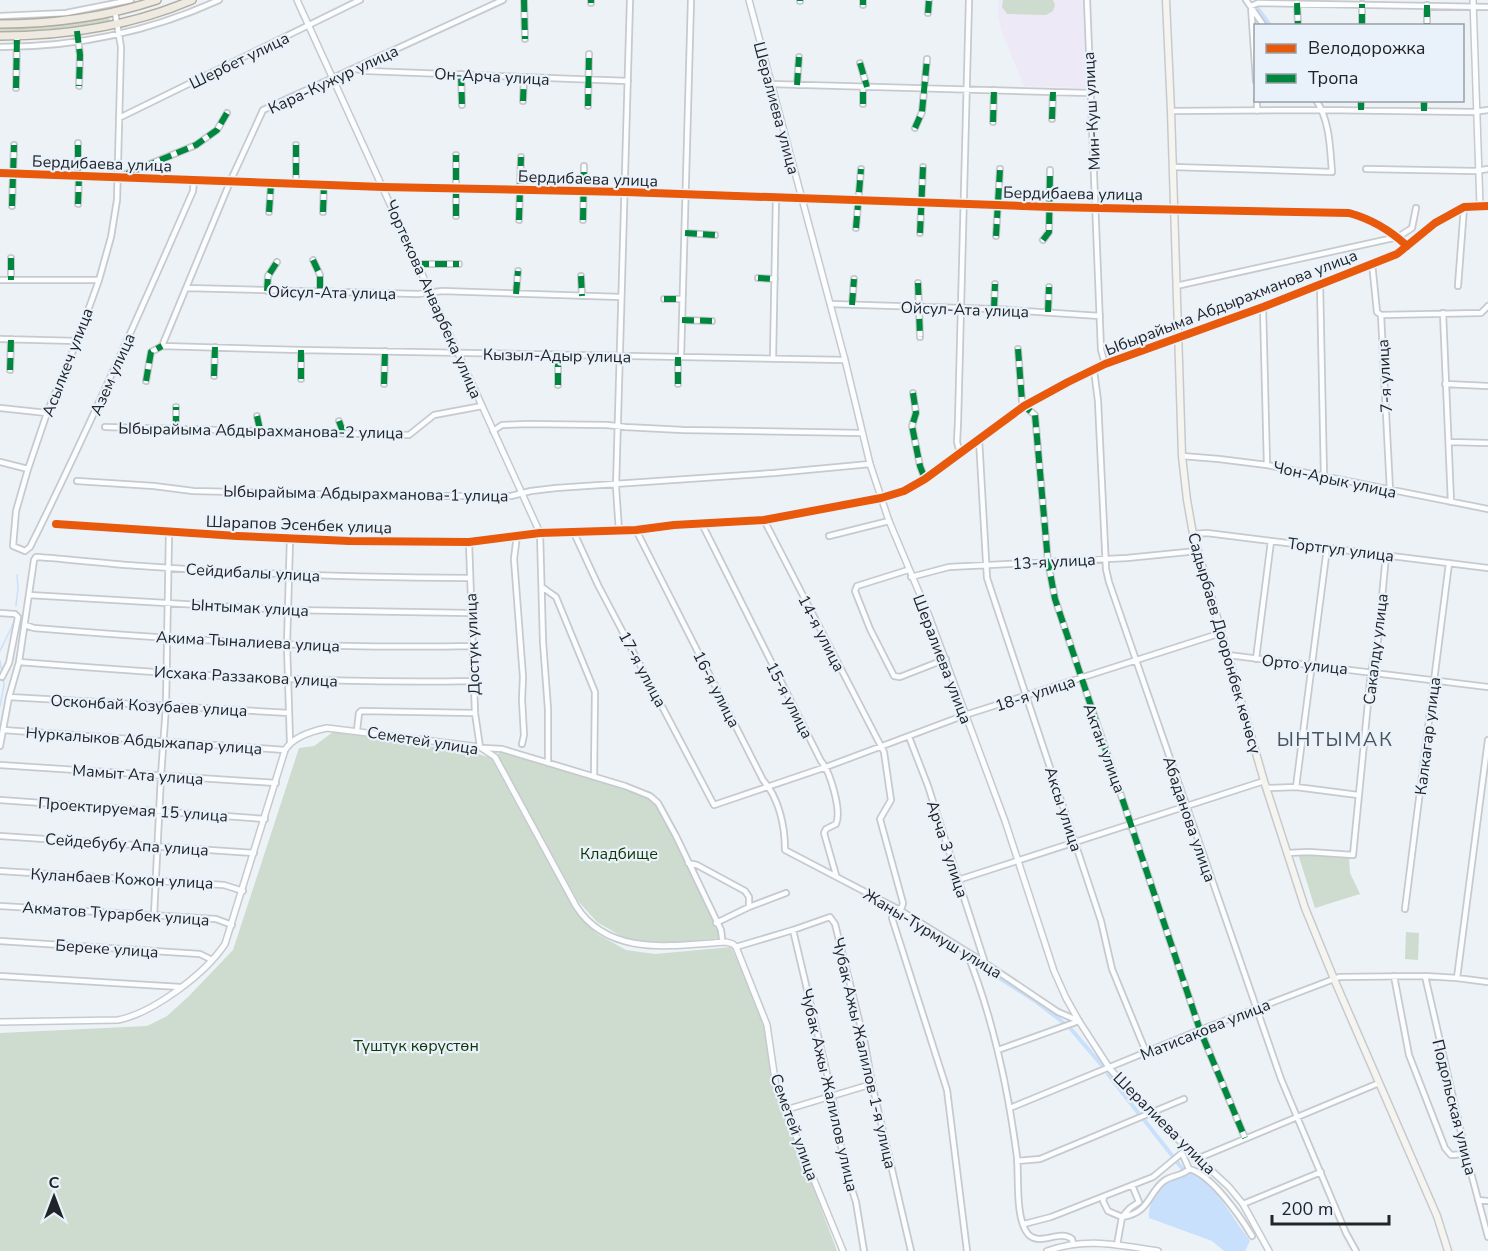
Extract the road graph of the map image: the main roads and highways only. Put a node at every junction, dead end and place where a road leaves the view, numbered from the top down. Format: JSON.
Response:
{"nodes":[{"id":1,"x":157,"y":0,"type":"edge"},
{"id":2,"x":192,"y":0,"type":"edge"},
{"id":3,"x":1166,"y":0,"type":"edge"},
{"id":4,"x":142,"y":2,"type":"edge"},
{"id":5,"x":0,"y":24,"type":"edge"},
{"id":6,"x":0,"y":36,"type":"edge"},
{"id":7,"x":1448,"y":1251,"type":"edge"}],
"edges":[{"from":1,"to":4,"type":"main road"},
{"from":2,"to":6,"type":"main road"},
{"from":3,"to":7,"type":"main road","name":"Садырбаев Дооронбек көчөсү"},
{"from":4,"to":5,"type":"main road"}]}
